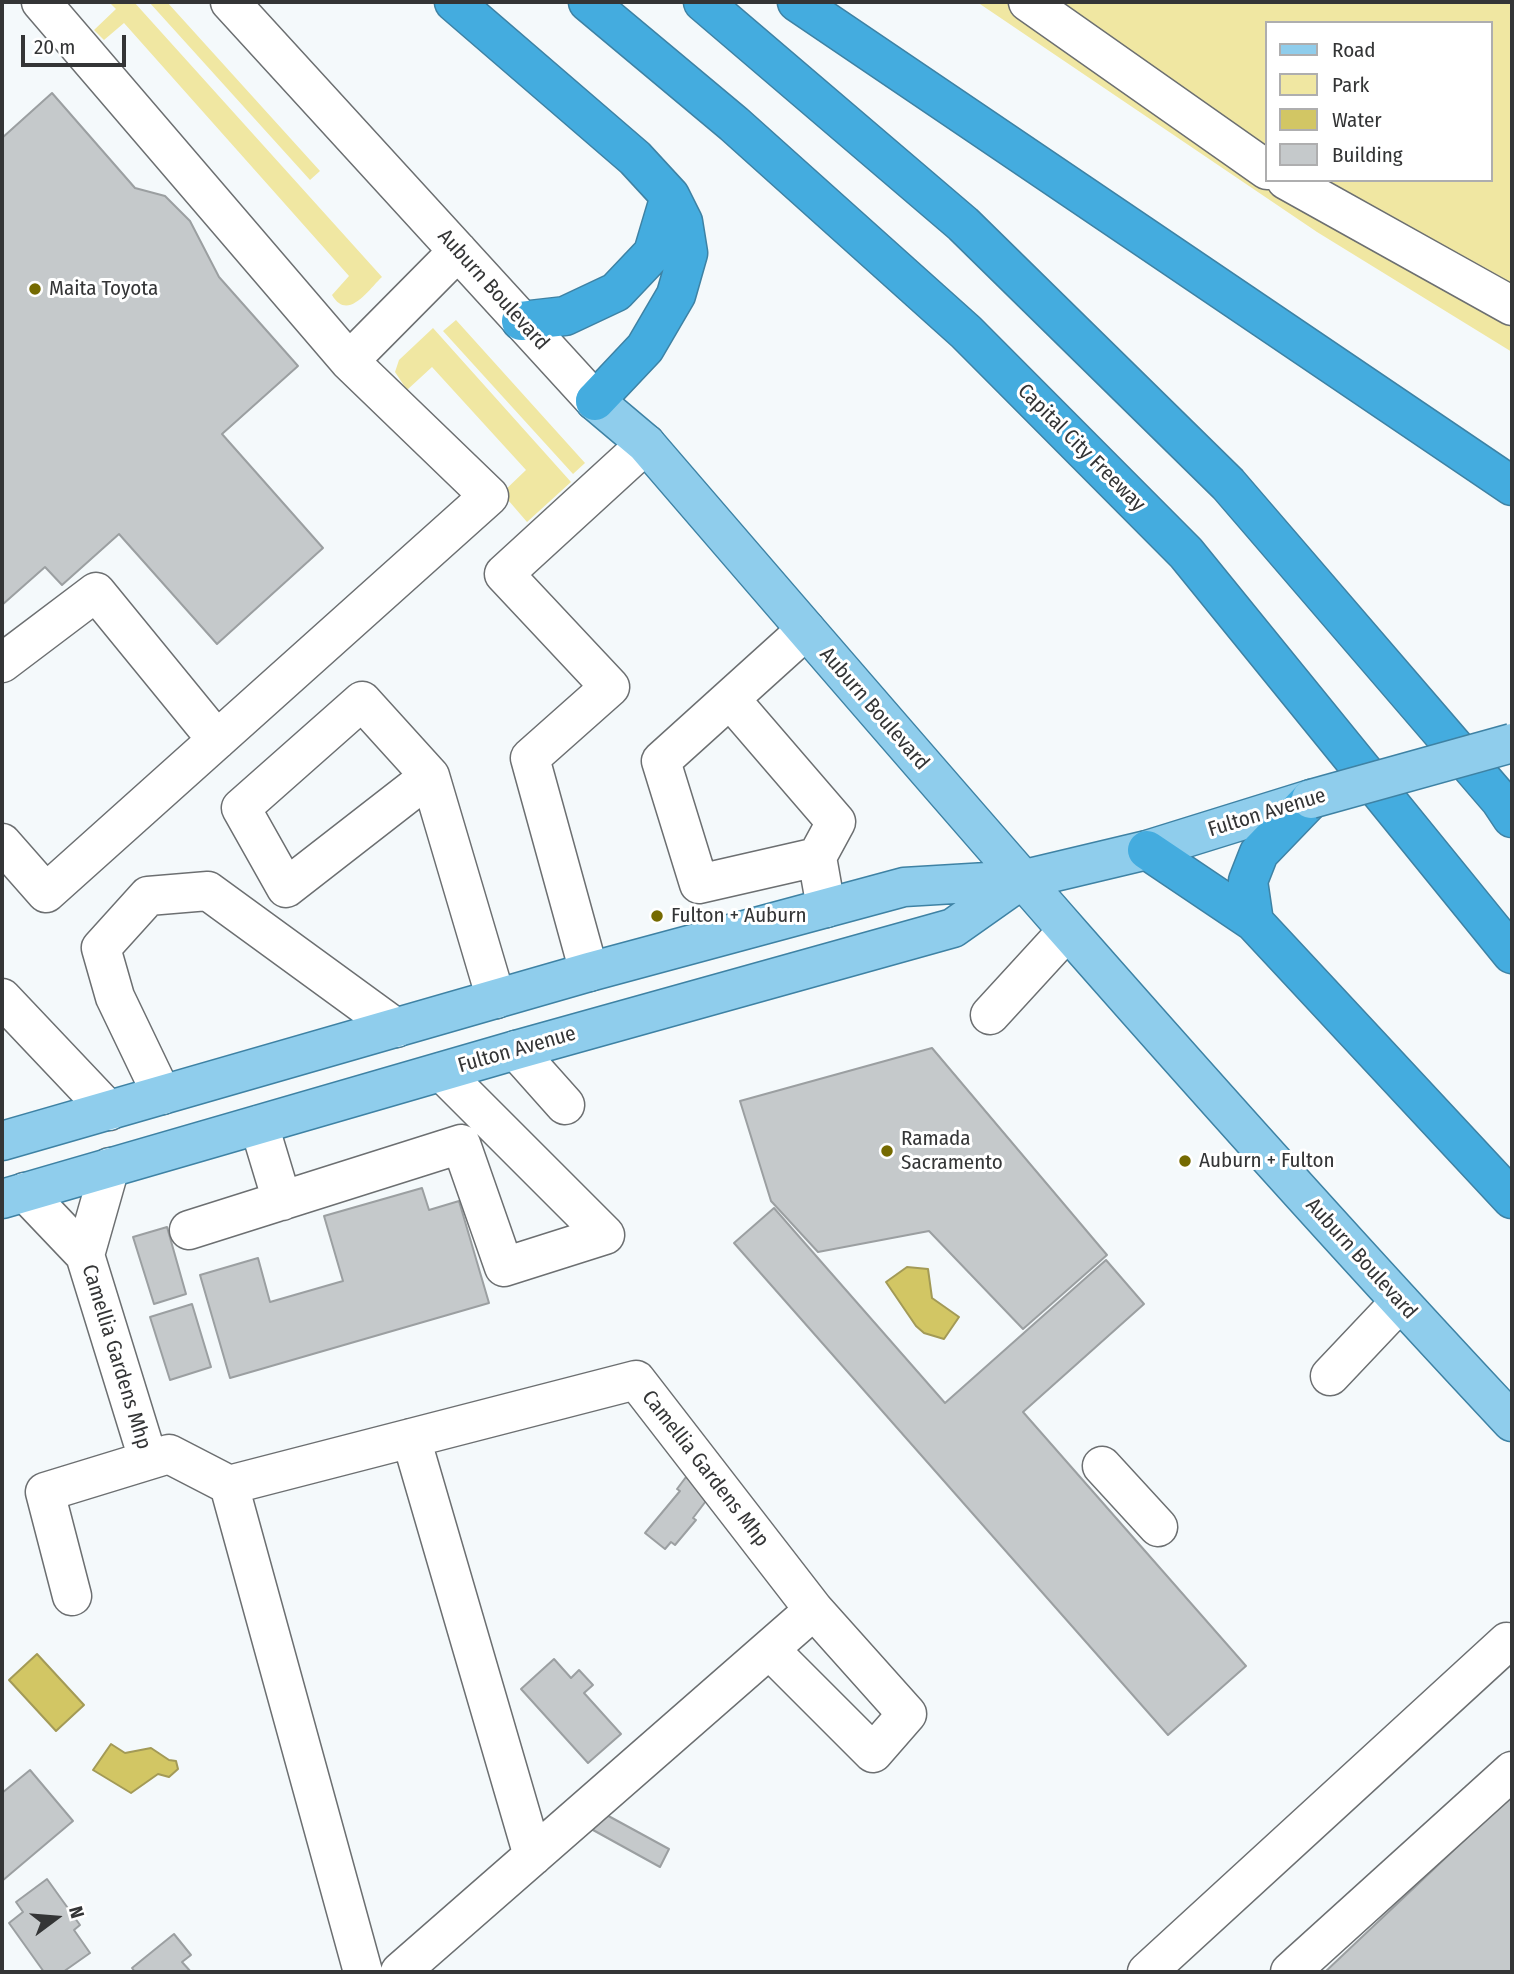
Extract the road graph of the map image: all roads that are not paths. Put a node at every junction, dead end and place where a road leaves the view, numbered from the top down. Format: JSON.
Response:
{"nodes":[{"id":1,"x":41,"y":2,"type":"edge"},
{"id":2,"x":230,"y":2,"type":"edge"},
{"id":3,"x":454,"y":2,"type":"edge"},
{"id":4,"x":588,"y":2,"type":"edge"},
{"id":5,"x":703,"y":2,"type":"edge"},
{"id":6,"x":797,"y":2,"type":"edge"},
{"id":7,"x":1028,"y":2,"type":"edge"},
{"id":8,"x":1266,"y":169,"type":"edge"},
{"id":9,"x":1290,"y":182,"type":"edge"},
{"id":10,"x":670,"y":196,"type":"junction"},
{"id":11,"x":458,"y":251,"type":"junction"},
{"id":12,"x":1512,"y":306,"type":"edge"},
{"id":13,"x":521,"y":321,"type":"junction"},
{"id":14,"x":349,"y":361,"type":"junction"},
{"id":15,"x":595,"y":401,"type":"junction"},
{"id":16,"x":646,"y":444,"type":"junction"},
{"id":17,"x":1512,"y":486,"type":"edge"},
{"id":18,"x":806,"y":630,"type":"junction"},
{"id":19,"x":2,"y":663,"type":"edge"},
{"id":20,"x":730,"y":699,"type":"junction"},
{"id":21,"x":217,"y":740,"type":"junction"},
{"id":22,"x":1512,"y":743,"type":"edge"},
{"id":23,"x":430,"y":775,"type":"junction"},
{"id":24,"x":1311,"y":799,"type":"junction"},
{"id":25,"x":1512,"y":818,"type":"edge"},
{"id":26,"x":2,"y":843,"type":"edge"},
{"id":27,"x":1147,"y":850,"type":"junction"},
{"id":28,"x":817,"y":857,"type":"junction"},
{"id":29,"x":1021,"y":880,"type":"junction"},
{"id":30,"x":827,"y":908,"type":"junction"},
{"id":31,"x":1254,"y":922,"type":"junction"},
{"id":32,"x":1067,"y":931,"type":"junction"},
{"id":33,"x":1512,"y":954,"type":"edge"},
{"id":34,"x":589,"y":972,"type":"junction"},
{"id":35,"x":2,"y":999,"type":"edge"},
{"id":36,"x":496,"y":999,"type":"junction"},
{"id":37,"x":990,"y":1014,"type":"dead end"},
{"id":38,"x":396,"y":1028,"type":"junction"},
{"id":39,"x":516,"y":1050,"type":"junction"},
{"id":40,"x":442,"y":1072,"type":"junction"},
{"id":41,"x":162,"y":1096,"type":"junction"},
{"id":42,"x":565,"y":1105,"type":"dead end"},
{"id":43,"x":109,"y":1111,"type":"junction"},
{"id":44,"x":259,"y":1125,"type":"junction"},
{"id":45,"x":2,"y":1141,"type":"edge"},
{"id":46,"x":110,"y":1167,"type":"junction"},
{"id":47,"x":13,"y":1196,"type":"edge"},
{"id":48,"x":1512,"y":1199,"type":"edge"},
{"id":49,"x":282,"y":1200,"type":"junction"},
{"id":50,"x":189,"y":1230,"type":"dead end"},
{"id":51,"x":85,"y":1255,"type":"junction"},
{"id":52,"x":1399,"y":1302,"type":"junction"},
{"id":53,"x":1330,"y":1376,"type":"dead end"},
{"id":54,"x":1512,"y":1422,"type":"edge"},
{"id":55,"x":411,"y":1438,"type":"junction"},
{"id":56,"x":148,"y":1460,"type":"junction"},
{"id":57,"x":1102,"y":1466,"type":"dead end"},
{"id":58,"x":229,"y":1485,"type":"junction"},
{"id":59,"x":1158,"y":1527,"type":"dead end"},
{"id":60,"x":72,"y":1596,"type":"dead end"},
{"id":61,"x":814,"y":1610,"type":"junction"},
{"id":62,"x":1512,"y":1643,"type":"edge"},
{"id":63,"x":770,"y":1650,"type":"junction"},
{"id":64,"x":1512,"y":1770,"type":"edge"},
{"id":65,"x":533,"y":1856,"type":"junction"},
{"id":66,"x":363,"y":1972,"type":"edge"},
{"id":67,"x":400,"y":1972,"type":"edge"},
{"id":68,"x":1147,"y":1972,"type":"edge"},
{"id":69,"x":1290,"y":1972,"type":"edge"}],
"edges":[{"from":1,"to":14,"type":"street"},
{"from":2,"to":11,"type":"street","name":"Auburn Boulevard"},
{"from":3,"to":10,"type":"highway"},
{"from":4,"to":33,"type":"highway","name":"Capital City Freeway"},
{"from":5,"to":25,"type":"highway"},
{"from":6,"to":17,"type":"highway"},
{"from":7,"to":8,"type":"street"},
{"from":9,"to":12,"type":"street"},
{"from":10,"to":13,"type":"highway"},
{"from":10,"to":15,"type":"highway"},
{"from":11,"to":13,"type":"street","name":"Auburn Boulevard"},
{"from":11,"to":14,"type":"street"},
{"from":13,"to":15,"type":"street","name":"Auburn Boulevard"},
{"from":14,"to":21,"type":"street"},
{"from":15,"to":16,"type":"main road","name":"Auburn Boulevard"},
{"from":16,"to":18,"type":"main road","name":"Auburn Boulevard"},
{"from":16,"to":34,"type":"street"},
{"from":18,"to":20,"type":"street"},
{"from":18,"to":29,"type":"main road","name":"Auburn Boulevard"},
{"from":19,"to":21,"type":"street"},
{"from":20,"to":28,"type":"street"},
{"from":20,"to":28,"type":"street"},
{"from":21,"to":26,"type":"street"},
{"from":22,"to":24,"type":"main road","name":"Fulton Avenue","bridge":true},
{"from":23,"to":23,"type":"street"},
{"from":23,"to":36,"type":"street"},
{"from":24,"to":27,"type":"main road","name":"Fulton Avenue"},
{"from":24,"to":31,"type":"highway"},
{"from":27,"to":29,"type":"main road","name":"Fulton Avenue"},
{"from":27,"to":31,"type":"highway"},
{"from":28,"to":30,"type":"street"},
{"from":29,"to":30,"type":"main road","name":"Fulton Avenue"},
{"from":29,"to":32,"type":"main road","name":"Auburn Boulevard"},
{"from":29,"to":39,"type":"main road","name":"Fulton Avenue"},
{"from":30,"to":34,"type":"main road","name":"Fulton Avenue"},
{"from":31,"to":48,"type":"highway"},
{"from":32,"to":37,"type":"street"},
{"from":32,"to":52,"type":"main road","name":"Auburn Boulevard"},
{"from":34,"to":36,"type":"main road","name":"Fulton Avenue"},
{"from":35,"to":43,"type":"street"},
{"from":36,"to":38,"type":"main road","name":"Fulton Avenue"},
{"from":38,"to":41,"type":"main road","name":"Fulton Avenue"},
{"from":38,"to":41,"type":"street"},
{"from":39,"to":40,"type":"main road","name":"Fulton Avenue"},
{"from":39,"to":42,"type":"street"},
{"from":40,"to":44,"type":"main road","name":"Fulton Avenue"},
{"from":40,"to":49,"type":"street"},
{"from":41,"to":43,"type":"main road","name":"Fulton Avenue"},
{"from":43,"to":45,"type":"main road","name":"Fulton Avenue"},
{"from":44,"to":46,"type":"main road","name":"Fulton Avenue"},
{"from":44,"to":49,"type":"street"},
{"from":46,"to":47,"type":"main road","name":"Fulton Avenue"},
{"from":46,"to":51,"type":"street","name":"Camellia Gardens Mhp"},
{"from":47,"to":51,"type":"street","name":"Camellia Gardens Mhp"},
{"from":49,"to":50,"type":"street"},
{"from":51,"to":56,"type":"street","name":"Camellia Gardens Mhp"},
{"from":52,"to":53,"type":"street"},
{"from":52,"to":54,"type":"main road","name":"Auburn Boulevard"},
{"from":55,"to":58,"type":"street","name":"Camellia Gardens Mhp"},
{"from":55,"to":61,"type":"street","name":"Camellia Gardens Mhp"},
{"from":55,"to":65,"type":"street"},
{"from":56,"to":58,"type":"street","name":"Camellia Gardens Mhp"},
{"from":56,"to":60,"type":"street","name":"Camellia Gardens Mhp"},
{"from":57,"to":59,"type":"street"},
{"from":58,"to":66,"type":"street"},
{"from":61,"to":63,"type":"street"},
{"from":61,"to":63,"type":"street","name":"Camellia Gardens Mhp"},
{"from":62,"to":68,"type":"street"},
{"from":63,"to":65,"type":"street"},
{"from":64,"to":69,"type":"street"},
{"from":65,"to":67,"type":"street"}]}
